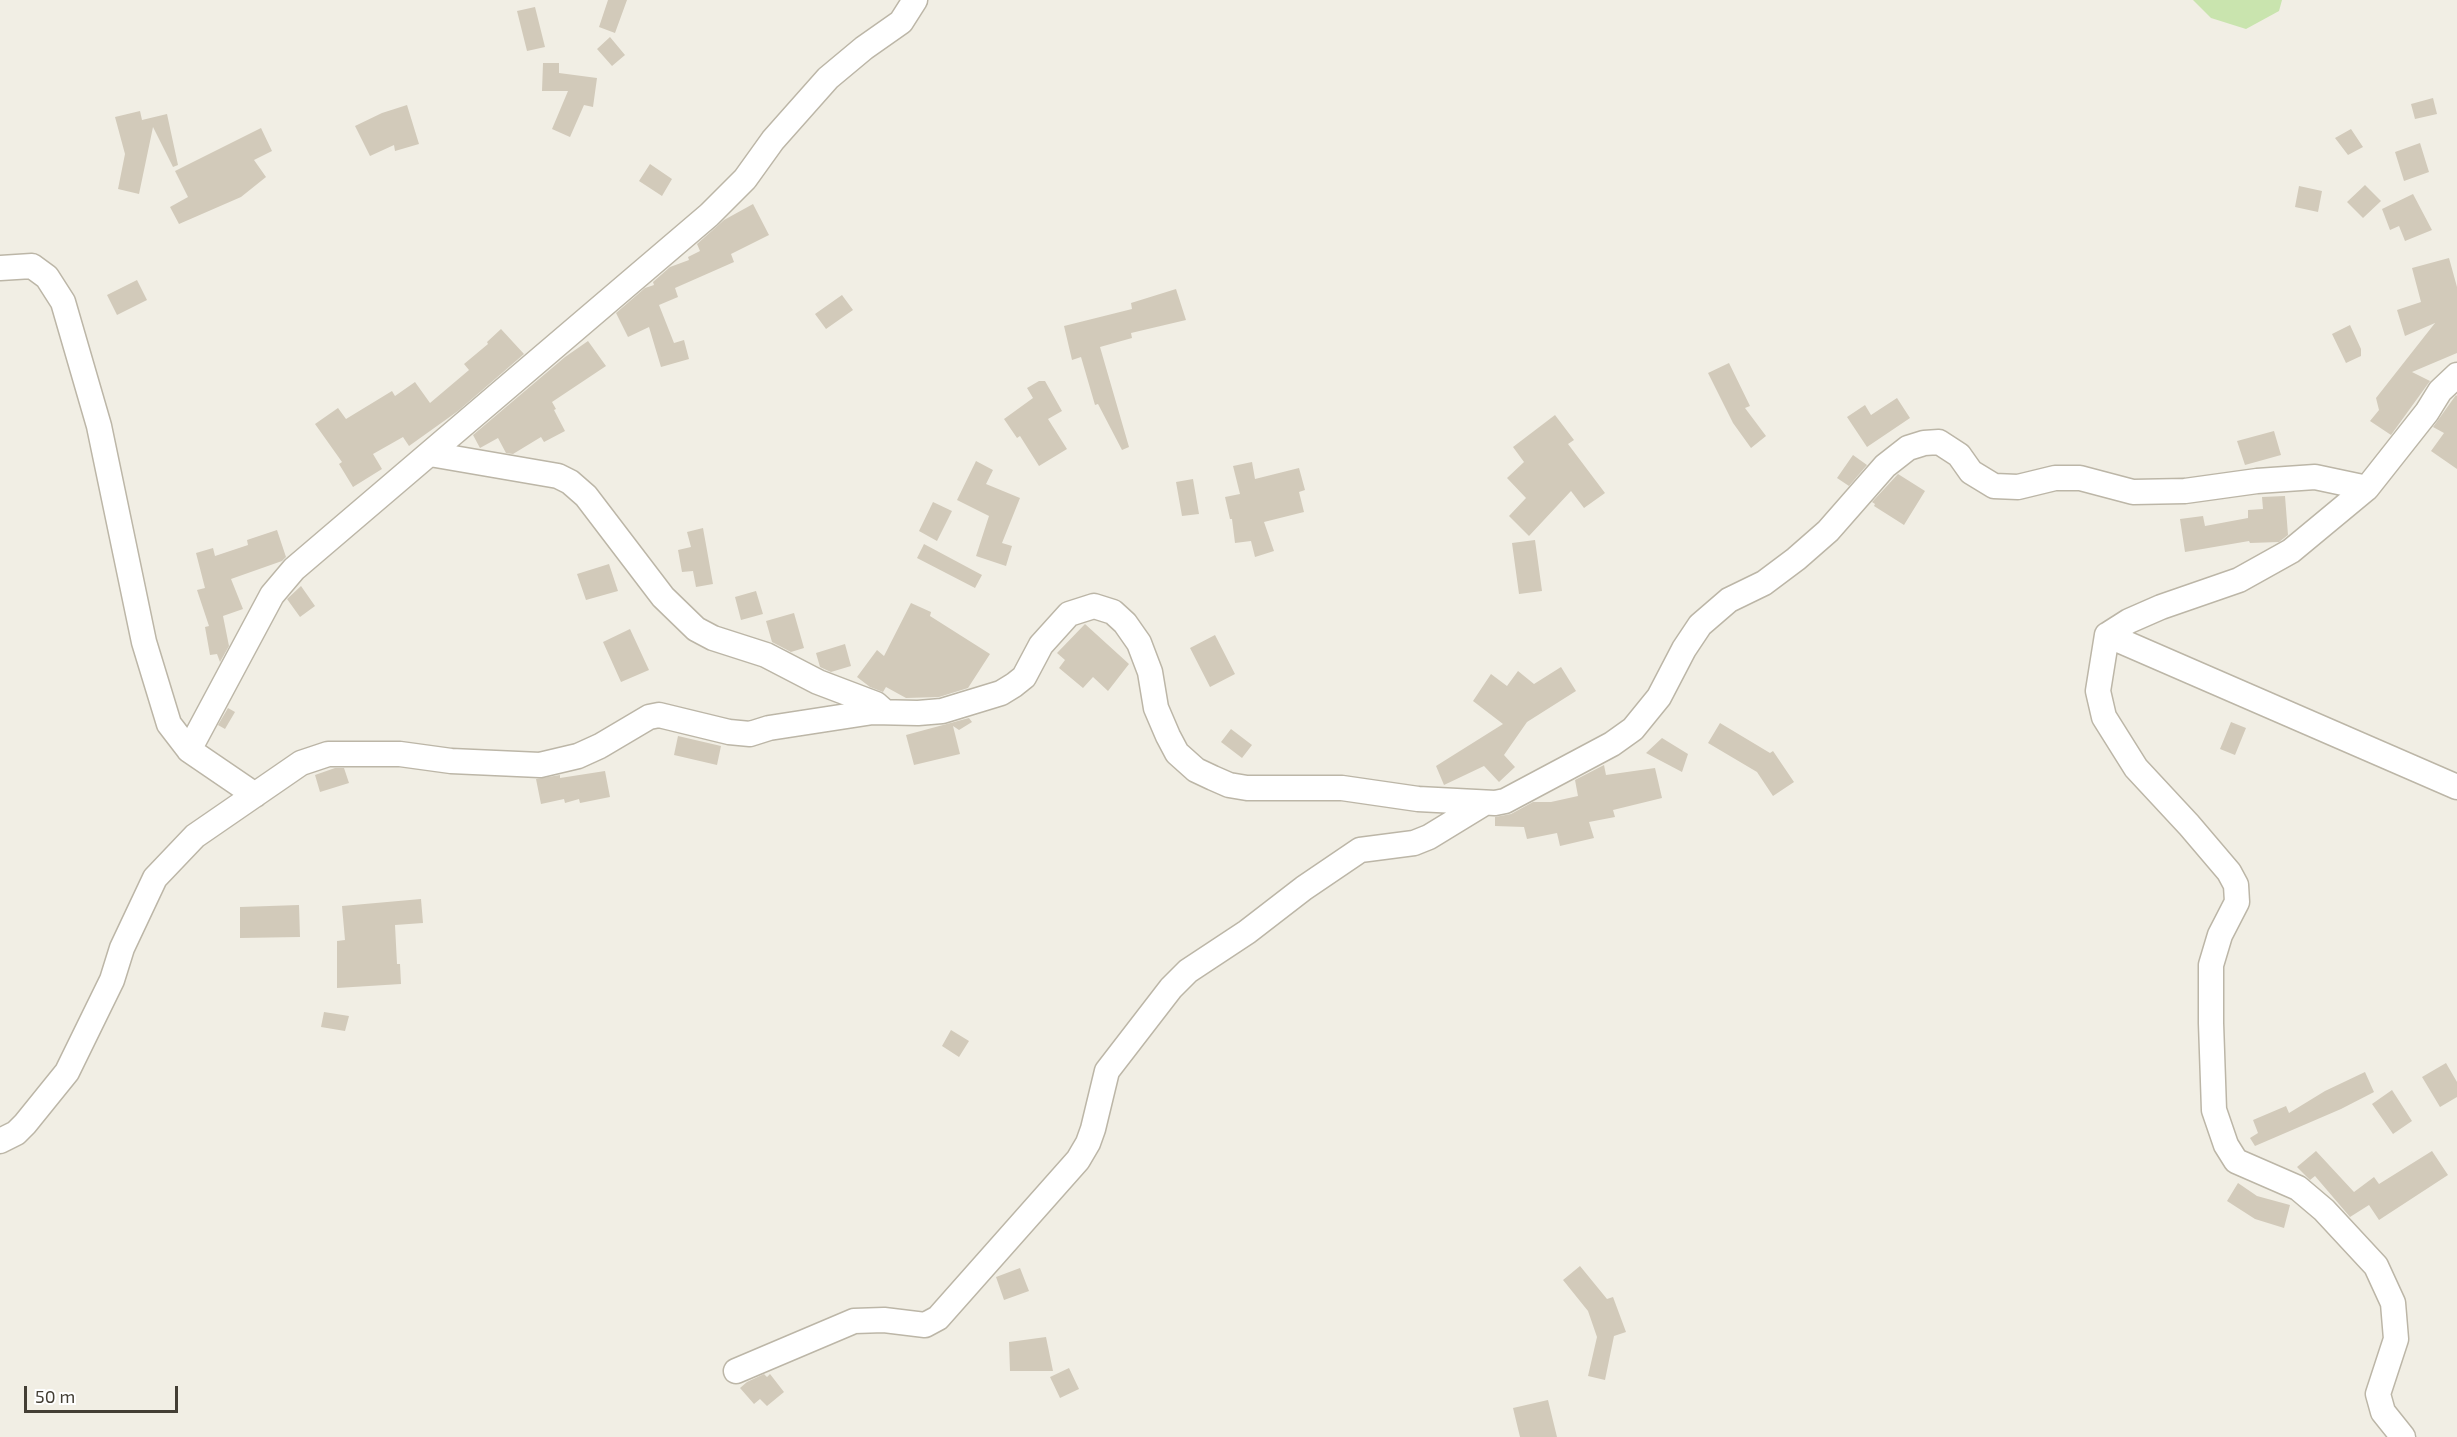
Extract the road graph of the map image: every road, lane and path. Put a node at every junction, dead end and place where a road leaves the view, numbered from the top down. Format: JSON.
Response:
{"nodes":[{"id":1,"x":915,"y":0,"type":"edge"},
{"id":2,"x":0,"y":268,"type":"edge"},
{"id":3,"x":2457,"y":375,"type":"edge"},
{"id":4,"x":430,"y":454,"type":"junction"},
{"id":5,"x":2367,"y":488,"type":"junction"},
{"id":6,"x":2107,"y":634,"type":"junction"},
{"id":7,"x":885,"y":712,"type":"junction"},
{"id":8,"x":189,"y":750,"type":"junction"},
{"id":9,"x":2457,"y":787,"type":"edge"},
{"id":10,"x":255,"y":795,"type":"junction"},
{"id":11,"x":1483,"y":804,"type":"junction"},
{"id":12,"x":0,"y":1141,"type":"edge"},
{"id":13,"x":736,"y":1371,"type":"dead end"},
{"id":14,"x":2403,"y":1437,"type":"edge"}],
"edges":[{"from":1,"to":4,"type":"street"},
{"from":2,"to":8,"type":"street"},
{"from":3,"to":5,"type":"street"},
{"from":4,"to":7,"type":"street"},
{"from":4,"to":8,"type":"street"},
{"from":5,"to":6,"type":"street"},
{"from":5,"to":11,"type":"street"},
{"from":6,"to":9,"type":"street"},
{"from":6,"to":14,"type":"street"},
{"from":7,"to":10,"type":"street"},
{"from":7,"to":11,"type":"street"},
{"from":8,"to":10,"type":"street"},
{"from":10,"to":12,"type":"street"},
{"from":11,"to":13,"type":"street"}]}
